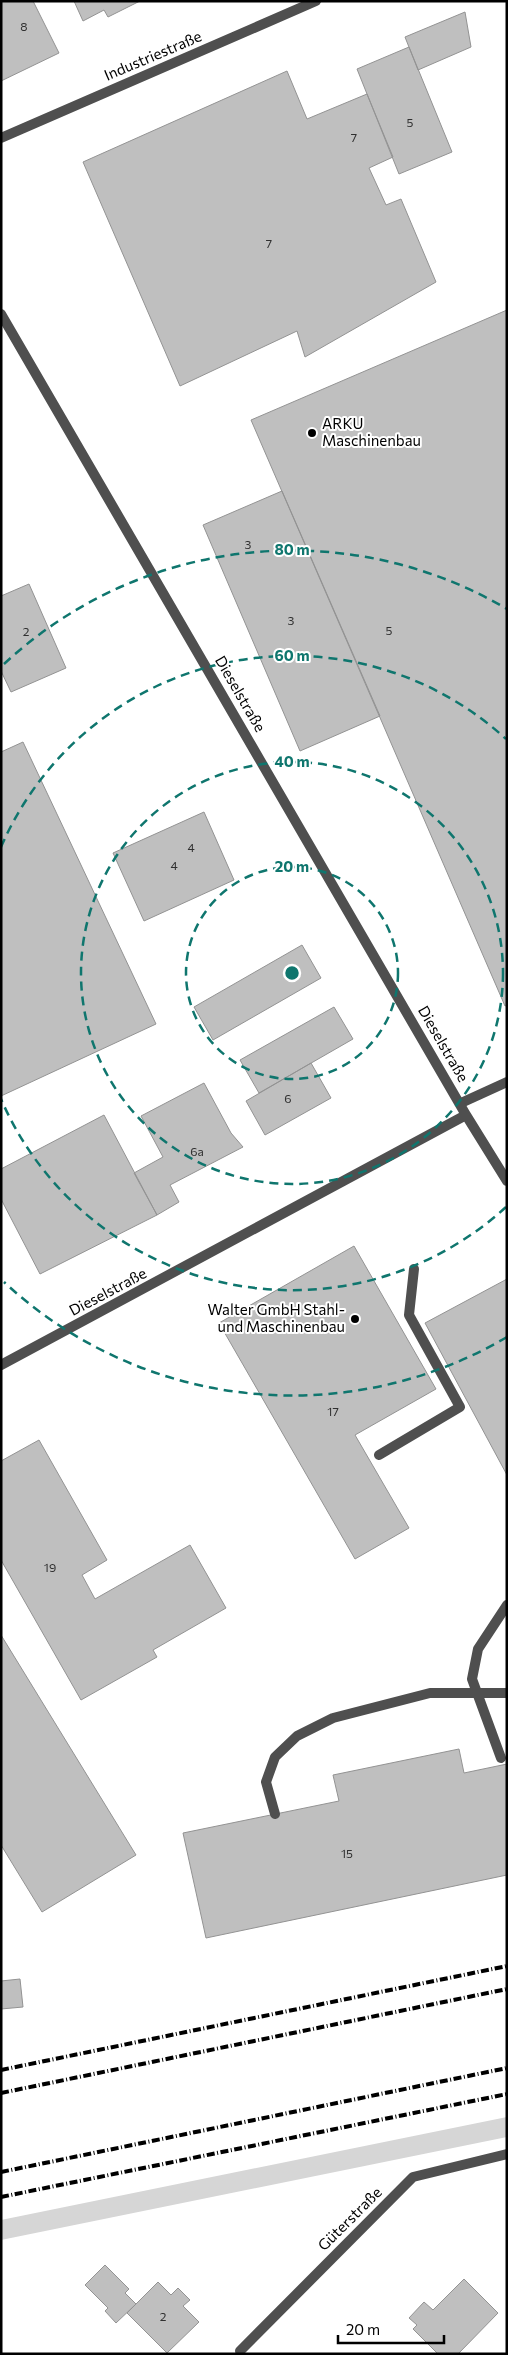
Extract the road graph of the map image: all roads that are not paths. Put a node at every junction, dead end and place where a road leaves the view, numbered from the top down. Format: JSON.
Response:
{"nodes":[{"id":1,"x":316,"y":1,"type":"edge"},
{"id":2,"x":1,"y":138,"type":"edge"},
{"id":3,"x":1,"y":314,"type":"edge"},
{"id":4,"x":507,"y":1082,"type":"edge"},
{"id":5,"x":461,"y":1103,"type":"junction"},
{"id":6,"x":466,"y":1115,"type":"junction"},
{"id":7,"x":507,"y":1181,"type":"edge"},
{"id":8,"x":414,"y":1269,"type":"dead end"},
{"id":9,"x":1,"y":1365,"type":"edge"},
{"id":10,"x":379,"y":1455,"type":"dead end"},
{"id":11,"x":507,"y":1605,"type":"edge"},
{"id":12,"x":507,"y":1693,"type":"edge"},
{"id":13,"x":478,"y":1694,"type":"junction"},
{"id":14,"x":501,"y":1758,"type":"dead end"},
{"id":15,"x":274,"y":1814,"type":"dead end"},
{"id":16,"x":507,"y":2154,"type":"edge"},
{"id":17,"x":240,"y":2353,"type":"edge"}],
"edges":[{"from":1,"to":2,"type":"street","name":"Industriestraße"},
{"from":3,"to":5,"type":"street","name":"Dieselstraße"},
{"from":4,"to":5,"type":"street"},
{"from":5,"to":6,"type":"street","name":"Dieselstraße"},
{"from":6,"to":7,"type":"street","name":"Dieselstraße"},
{"from":6,"to":9,"type":"street","name":"Dieselstraße"},
{"from":8,"to":10,"type":"street"},
{"from":11,"to":13,"type":"street"},
{"from":12,"to":13,"type":"street"},
{"from":13,"to":14,"type":"street"},
{"from":13,"to":15,"type":"street"},
{"from":16,"to":17,"type":"street","name":"Güterstraße"}]}
